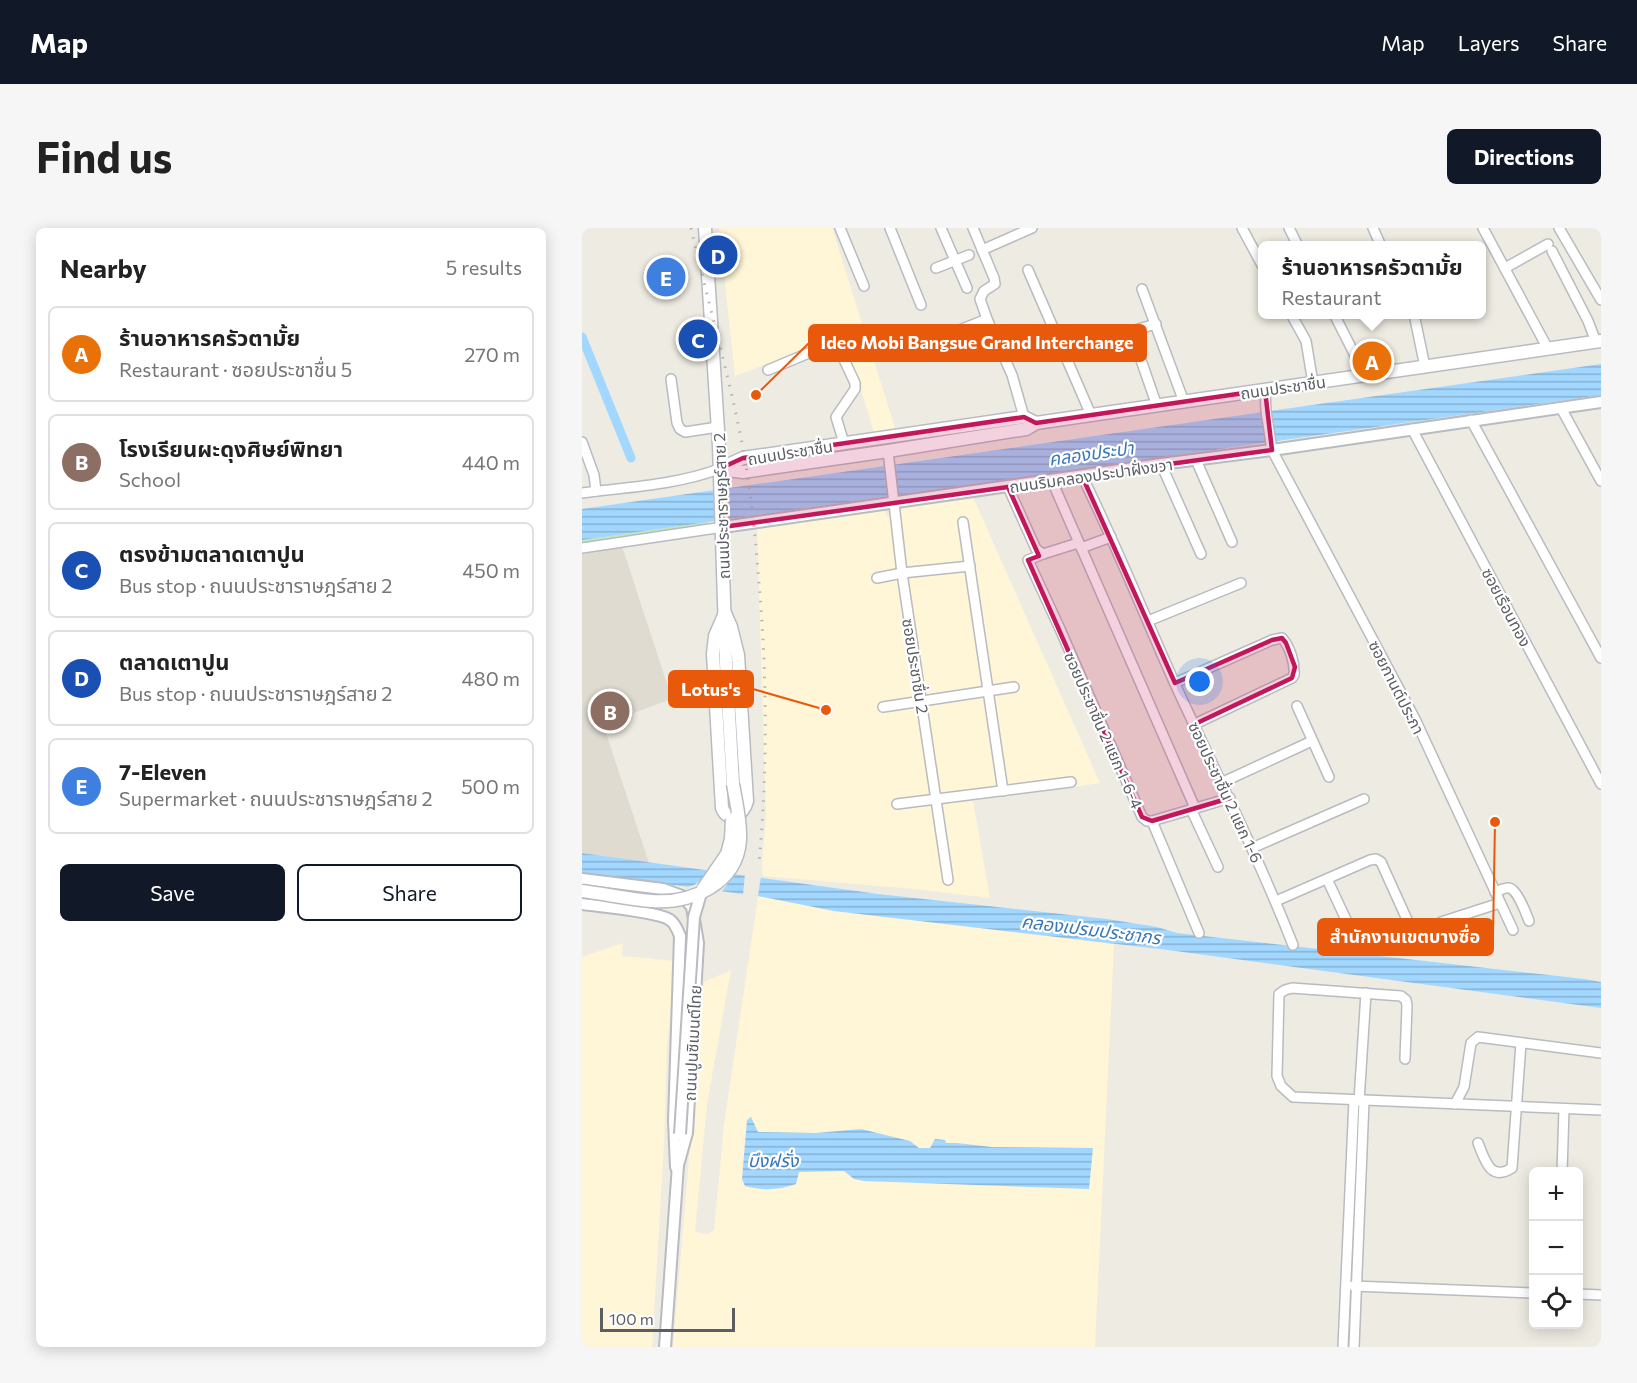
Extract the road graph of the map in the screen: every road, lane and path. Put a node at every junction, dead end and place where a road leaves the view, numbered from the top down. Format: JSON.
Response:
{"nodes":[{"id":1,"x":705,"y":228,"type":"edge"},
{"id":2,"x":840,"y":228,"type":"edge"},
{"id":3,"x":890,"y":228,"type":"edge"},
{"id":4,"x":941,"y":228,"type":"edge"},
{"id":5,"x":973,"y":228,"type":"edge"},
{"id":6,"x":1032,"y":228,"type":"edge"},
{"id":7,"x":1242,"y":228,"type":"edge"},
{"id":8,"x":1559,"y":228,"type":"edge"},
{"id":9,"x":1484,"y":229,"type":"edge"},
{"id":10,"x":982,"y":250,"type":"junction"},
{"id":11,"x":969,"y":255,"type":"dead end"},
{"id":12,"x":1258,"y":256,"type":"edge"},
{"id":13,"x":955,"y":260,"type":"junction"},
{"id":14,"x":936,"y":268,"type":"dead end"},
{"id":15,"x":1504,"y":268,"type":"junction"},
{"id":16,"x":1028,"y":270,"type":"dead end"},
{"id":17,"x":864,"y":286,"type":"dead end"},
{"id":18,"x":967,"y":288,"type":"dead end"},
{"id":19,"x":1142,"y":289,"type":"dead end"},
{"id":20,"x":1601,"y":300,"type":"edge"},
{"id":21,"x":921,"y":305,"type":"dead end"},
{"id":22,"x":987,"y":319,"type":"junction"},
{"id":23,"x":1293,"y":319,"type":"edge"},
{"id":24,"x":1336,"y":319,"type":"edge"},
{"id":25,"x":1415,"y":319,"type":"edge"},
{"id":26,"x":1156,"y":324,"type":"junction"},
{"id":27,"x":1138,"y":329,"type":"dead end"},
{"id":28,"x":1599,"y":342,"type":"edge"},
{"id":29,"x":916,"y":347,"type":"dead end"},
{"id":30,"x":1548,"y":349,"type":"junction"},
{"id":31,"x":1141,"y":360,"type":"dead end"},
{"id":32,"x":1425,"y":367,"type":"junction"},
{"id":33,"x":768,"y":370,"type":"dead end"},
{"id":34,"x":1365,"y":375,"type":"junction"},
{"id":35,"x":671,"y":379,"type":"dead end"},
{"id":36,"x":1313,"y":383,"type":"junction"},
{"id":37,"x":1265,"y":390,"type":"junction"},
{"id":38,"x":1184,"y":402,"type":"junction"},
{"id":39,"x":1601,"y":402,"type":"edge"},
{"id":40,"x":1157,"y":406,"type":"junction"},
{"id":41,"x":1561,"y":408,"type":"junction"},
{"id":42,"x":1091,"y":415,"type":"junction"},
{"id":43,"x":1030,"y":420,"type":"junction"},
{"id":44,"x":1471,"y":420,"type":"junction"},
{"id":45,"x":718,"y":427,"type":"junction"},
{"id":46,"x":1412,"y":429,"type":"junction"},
{"id":47,"x":582,"y":442,"type":"edge"},
{"id":48,"x":844,"y":443,"type":"junction"},
{"id":49,"x":1271,"y":446,"type":"junction"},
{"id":50,"x":888,"y":456,"type":"junction"},
{"id":51,"x":1196,"y":460,"type":"junction"},
{"id":52,"x":1161,"y":464,"type":"junction"},
{"id":53,"x":720,"y":469,"type":"junction"},
{"id":54,"x":1082,"y":476,"type":"junction"},
{"id":55,"x":1052,"y":480,"type":"junction"},
{"id":56,"x":1601,"y":481,"type":"edge"},
{"id":57,"x":1008,"y":487,"type":"junction"},
{"id":58,"x":596,"y":491,"type":"junction"},
{"id":59,"x":582,"y":493,"type":"edge"},
{"id":60,"x":894,"y":501,"type":"junction"},
{"id":61,"x":963,"y":522,"type":"dead end"},
{"id":62,"x":722,"y":525,"type":"junction"},
{"id":63,"x":1111,"y":537,"type":"junction"},
{"id":64,"x":1232,"y":542,"type":"dead end"},
{"id":65,"x":1080,"y":545,"type":"junction"},
{"id":66,"x":582,"y":548,"type":"edge"},
{"id":67,"x":1043,"y":554,"type":"junction"},
{"id":68,"x":1201,"y":554,"type":"dead end"},
{"id":69,"x":970,"y":566,"type":"junction"},
{"id":70,"x":902,"y":573,"type":"junction"},
{"id":71,"x":877,"y":578,"type":"dead end"},
{"id":72,"x":1241,"y":583,"type":"dead end"},
{"id":73,"x":725,"y":613,"type":"junction"},
{"id":74,"x":1148,"y":621,"type":"junction"},
{"id":75,"x":1601,"y":658,"type":"edge"},
{"id":76,"x":1175,"y":683,"type":"junction"},
{"id":77,"x":1014,"y":687,"type":"dead end"},
{"id":78,"x":989,"y":692,"type":"junction"},
{"id":79,"x":921,"y":701,"type":"junction"},
{"id":80,"x":883,"y":706,"type":"dead end"},
{"id":81,"x":1297,"y":706,"type":"dead end"},
{"id":82,"x":1195,"y":724,"type":"junction"},
{"id":83,"x":1312,"y":741,"type":"junction"},
{"id":84,"x":1329,"y":777,"type":"dead end"},
{"id":85,"x":1071,"y":782,"type":"dead end"},
{"id":86,"x":1223,"y":782,"type":"junction"},
{"id":87,"x":1601,"y":784,"type":"edge"},
{"id":88,"x":1003,"y":791,"type":"junction"},
{"id":89,"x":1230,"y":798,"type":"junction"},
{"id":90,"x":936,"y":799,"type":"junction"},
{"id":91,"x":1364,"y":799,"type":"dead end"},
{"id":92,"x":897,"y":804,"type":"dead end"},
{"id":93,"x":1193,"y":809,"type":"junction"},
{"id":94,"x":1152,"y":821,"type":"junction"},
{"id":95,"x":1252,"y":848,"type":"junction"},
{"id":96,"x":1218,"y":867,"type":"dead end"},
{"id":97,"x":582,"y":879,"type":"edge"},
{"id":98,"x":1327,"y":879,"type":"junction"},
{"id":99,"x":948,"y":880,"type":"dead end"},
{"id":100,"x":582,"y":891,"type":"edge"},
{"id":101,"x":1495,"y":892,"type":"junction"},
{"id":102,"x":701,"y":893,"type":"junction"},
{"id":103,"x":1276,"y":901,"type":"junction"},
{"id":104,"x":1500,"y":903,"type":"junction"},
{"id":105,"x":582,"y":904,"type":"edge"},
{"id":106,"x":1529,"y":921,"type":"dead end"},
{"id":107,"x":1409,"y":924,"type":"dead end"},
{"id":108,"x":1349,"y":927,"type":"dead end"},
{"id":109,"x":1513,"y":930,"type":"dead end"},
{"id":110,"x":1199,"y":933,"type":"dead end"},
{"id":111,"x":1293,"y":945,"type":"dead end"},
{"id":112,"x":1443,"y":945,"type":"dead end"},
{"id":113,"x":680,"y":947,"type":"junction"},
{"id":114,"x":698,"y":948,"type":"junction"},
{"id":115,"x":1365,"y":993,"type":"junction"},
{"id":116,"x":1521,"y":1043,"type":"junction"},
{"id":117,"x":1601,"y":1053,"type":"edge"},
{"id":118,"x":1405,"y":1059,"type":"dead end"},
{"id":119,"x":1359,"y":1101,"type":"junction"},
{"id":120,"x":1455,"y":1104,"type":"junction"},
{"id":121,"x":1516,"y":1107,"type":"junction"},
{"id":122,"x":1564,"y":1109,"type":"junction"},
{"id":123,"x":1601,"y":1110,"type":"edge"},
{"id":124,"x":1478,"y":1143,"type":"dead end"},
{"id":125,"x":1562,"y":1167,"type":"edge"},
{"id":126,"x":677,"y":1172,"type":"junction"},
{"id":127,"x":1346,"y":1286,"type":"junction"},
{"id":128,"x":1356,"y":1287,"type":"junction"},
{"id":129,"x":1529,"y":1293,"type":"edge"},
{"id":130,"x":1583,"y":1294,"type":"edge"},
{"id":131,"x":1601,"y":1295,"type":"edge"},
{"id":132,"x":665,"y":1347,"type":"edge"},
{"id":133,"x":1343,"y":1347,"type":"edge"},
{"id":134,"x":1354,"y":1347,"type":"edge"}],
"edges":[{"from":1,"to":45,"type":"main road","name":"ถนนประชาราษฎร์สาย 2"},
{"from":2,"to":17,"type":"street"},
{"from":3,"to":21,"type":"street"},
{"from":4,"to":13,"type":"street"},
{"from":5,"to":10,"type":"street"},
{"from":6,"to":10,"type":"street"},
{"from":7,"to":12,"type":"street"},
{"from":8,"to":20,"type":"street"},
{"from":9,"to":15,"type":"street"},
{"from":10,"to":22,"type":"street"},
{"from":11,"to":13,"type":"street"},
{"from":13,"to":14,"type":"street"},
{"from":13,"to":18,"type":"street"},
{"from":15,"to":28,"type":"street"},
{"from":15,"to":30,"type":"street"},
{"from":16,"to":42,"type":"street"},
{"from":19,"to":26,"type":"street"},
{"from":22,"to":29,"type":"street"},
{"from":22,"to":43,"type":"street"},
{"from":23,"to":36,"type":"street"},
{"from":24,"to":34,"type":"street"},
{"from":25,"to":32,"type":"street"},
{"from":26,"to":27,"type":"street"},
{"from":26,"to":38,"type":"street"},
{"from":28,"to":30,"type":"main road","name":"ถนนประชาชื่น"},
{"from":30,"to":32,"type":"main road","name":"ถนนประชาชื่น"},
{"from":31,"to":40,"type":"street"},
{"from":32,"to":34,"type":"main road","name":"ถนนประชาชื่น"},
{"from":33,"to":48,"type":"street"},
{"from":34,"to":36,"type":"main road","name":"ถนนประชาชื่น"},
{"from":35,"to":45,"type":"street"},
{"from":36,"to":37,"type":"main road","name":"ถนนประชาชื่น"},
{"from":37,"to":38,"type":"main road","name":"ถนนประชาชื่น"},
{"from":37,"to":49,"type":"street","name":"ซอยกานต์ประภา"},
{"from":38,"to":40,"type":"main road","name":"ถนนประชาชื่น"},
{"from":39,"to":41,"type":"street","name":"ถนนริมคลองประปาฝั่งขวา"},
{"from":40,"to":42,"type":"main road","name":"ถนนประชาชื่น"},
{"from":41,"to":44,"type":"street","name":"ถนนริมคลองประปาฝั่งขวา"},
{"from":41,"to":56,"type":"street"},
{"from":42,"to":43,"type":"main road","name":"ถนนประชาชื่น"},
{"from":43,"to":48,"type":"main road","name":"ถนนประชาชื่น"},
{"from":43,"to":50,"type":"main road","name":"ถนนประชาชื่น"},
{"from":44,"to":46,"type":"street","name":"ถนนริมคลองประปาฝั่งขวา"},
{"from":44,"to":75,"type":"street"},
{"from":45,"to":53,"type":"main road","name":"ถนนประชาราษฎร์สาย 2"},
{"from":46,"to":49,"type":"street","name":"ถนนริมคลองประปาฝั่งขวา"},
{"from":46,"to":87,"type":"street","name":"ซอยเรือนทอง"},
{"from":47,"to":58,"type":"street"},
{"from":48,"to":53,"type":"main road","name":"ถนนประชาชื่น"},
{"from":49,"to":51,"type":"street","name":"ถนนริมคลองประปาฝั่งขวา"},
{"from":49,"to":101,"type":"street","name":"ซอยกานต์ประภา"},
{"from":50,"to":53,"type":"main road","name":"ถนนประชาชื่น"},
{"from":50,"to":60,"type":"street","name":"ซอยประชาชื่น 2"},
{"from":51,"to":52,"type":"street","name":"ถนนริมคลองประปาฝั่งขวา"},
{"from":51,"to":64,"type":"street"},
{"from":52,"to":54,"type":"street","name":"ถนนริมคลองประปาฝั่งขวา"},
{"from":52,"to":68,"type":"street"},
{"from":53,"to":58,"type":"street"},
{"from":53,"to":62,"type":"main road","name":"ถนนประชาราษฎร์สาย 2"},
{"from":54,"to":55,"type":"street","name":"ถนนริมคลองประปาฝั่งขวา"},
{"from":54,"to":63,"type":"street","name":"ซอยประชาชื่น 2 แยก 1-6"},
{"from":55,"to":57,"type":"street","name":"ถนนริมคลองประปาฝั่งขวา"},
{"from":55,"to":65,"type":"street"},
{"from":57,"to":60,"type":"street","name":"ถนนริมคลองประปาฝั่งขวา"},
{"from":57,"to":67,"type":"street"},
{"from":58,"to":59,"type":"street"},
{"from":60,"to":62,"type":"street","name":"ถนนริมคลองประปาฝั่งขวา"},
{"from":60,"to":70,"type":"street","name":"ซอยประชาชื่น 2"},
{"from":61,"to":69,"type":"street"},
{"from":62,"to":66,"type":"street","name":"ถนนริมคลองประปาฝั่งขวา"},
{"from":62,"to":73,"type":"main road","name":"ถนนประชาราษฎร์สาย 2"},
{"from":63,"to":65,"type":"street"},
{"from":63,"to":74,"type":"street","name":"ซอยประชาชื่น 2 แยก 1-6"},
{"from":65,"to":67,"type":"street"},
{"from":65,"to":93,"type":"street"},
{"from":67,"to":94,"type":"street","name":"ซอยประชาชื่น 2 แยก 1-6-4"},
{"from":69,"to":70,"type":"street"},
{"from":69,"to":78,"type":"street"},
{"from":70,"to":71,"type":"street"},
{"from":70,"to":79,"type":"street","name":"ซอยประชาชื่น 2"},
{"from":72,"to":74,"type":"street"},
{"from":73,"to":73,"type":"main road"},
{"from":73,"to":102,"type":"main road","name":"ถนนประชาราษฎร์สาย 2","bridge":true},
{"from":74,"to":76,"type":"street","name":"ซอยประชาชื่น 2 แยก 1-6"},
{"from":76,"to":82,"type":"street","name":"ซอยประชาชื่น 2 แยก 1-6"},
{"from":76,"to":82,"type":"street"},
{"from":77,"to":78,"type":"street"},
{"from":78,"to":79,"type":"street"},
{"from":78,"to":88,"type":"street"},
{"from":79,"to":80,"type":"street"},
{"from":79,"to":90,"type":"street","name":"ซอยประชาชื่น 2"},
{"from":81,"to":83,"type":"street"},
{"from":82,"to":86,"type":"street","name":"ซอยประชาชื่น 2 แยก 1-6"},
{"from":83,"to":84,"type":"street"},
{"from":83,"to":86,"type":"street"},
{"from":85,"to":88,"type":"street"},
{"from":86,"to":89,"type":"street","name":"ซอยประชาชื่น 2 แยก 1-6"},
{"from":88,"to":90,"type":"street"},
{"from":89,"to":93,"type":"street","name":"ซอยประชาชื่น 2 แยก 1-6-4"},
{"from":89,"to":95,"type":"street","name":"ซอยประชาชื่น 2 แยก 1-6"},
{"from":90,"to":92,"type":"street"},
{"from":90,"to":99,"type":"street","name":"ซอยประชาชื่น 2"},
{"from":91,"to":95,"type":"street"},
{"from":93,"to":94,"type":"street","name":"ซอยประชาชื่น 2 แยก 1-6-4"},
{"from":93,"to":96,"type":"street"},
{"from":94,"to":110,"type":"street"},
{"from":95,"to":103,"type":"street","name":"ซอยประชาชื่น 2 แยก 1-6"},
{"from":97,"to":114,"type":"street","name":"ถนนปูนซิเมนต์ไทย"},
{"from":98,"to":103,"type":"street"},
{"from":98,"to":107,"type":"street"},
{"from":98,"to":108,"type":"street"},
{"from":100,"to":102,"type":"main road","bridge":true},
{"from":101,"to":104,"type":"street","name":"ซอยกานต์ประภา"},
{"from":101,"to":106,"type":"street"},
{"from":102,"to":126,"type":"street","name":"ถนนปูนซิเมนต์ไทย","bridge":true},
{"from":103,"to":111,"type":"street","name":"ซอยประชาชื่น 2 แยก 1-6"},
{"from":104,"to":109,"type":"street","name":"ซอยกานต์ประภา"},
{"from":104,"to":112,"type":"street"},
{"from":105,"to":113,"type":"street","name":"ถนนปูนซิเมนต์ไทย"},
{"from":113,"to":114,"type":"street"},
{"from":113,"to":126,"type":"street","name":"ถนนปูนซิเมนต์ไทย"},
{"from":114,"to":126,"type":"street","name":"ถนนปูนซิเมนต์ไทย"},
{"from":115,"to":118,"type":"street"},
{"from":115,"to":119,"type":"street"},
{"from":115,"to":119,"type":"street"},
{"from":116,"to":117,"type":"street"},
{"from":116,"to":120,"type":"street"},
{"from":116,"to":121,"type":"street"},
{"from":119,"to":120,"type":"street"},
{"from":119,"to":127,"type":"street"},
{"from":119,"to":128,"type":"street"},
{"from":120,"to":121,"type":"street"},
{"from":121,"to":122,"type":"street"},
{"from":121,"to":124,"type":"street"},
{"from":122,"to":123,"type":"street"},
{"from":122,"to":125,"type":"street"},
{"from":126,"to":132,"type":"street","name":"ถนนปูนซิเมนต์ไทย"},
{"from":127,"to":128,"type":"street"},
{"from":127,"to":133,"type":"street"},
{"from":128,"to":129,"type":"street"},
{"from":128,"to":134,"type":"street"},
{"from":130,"to":131,"type":"street"}]}
